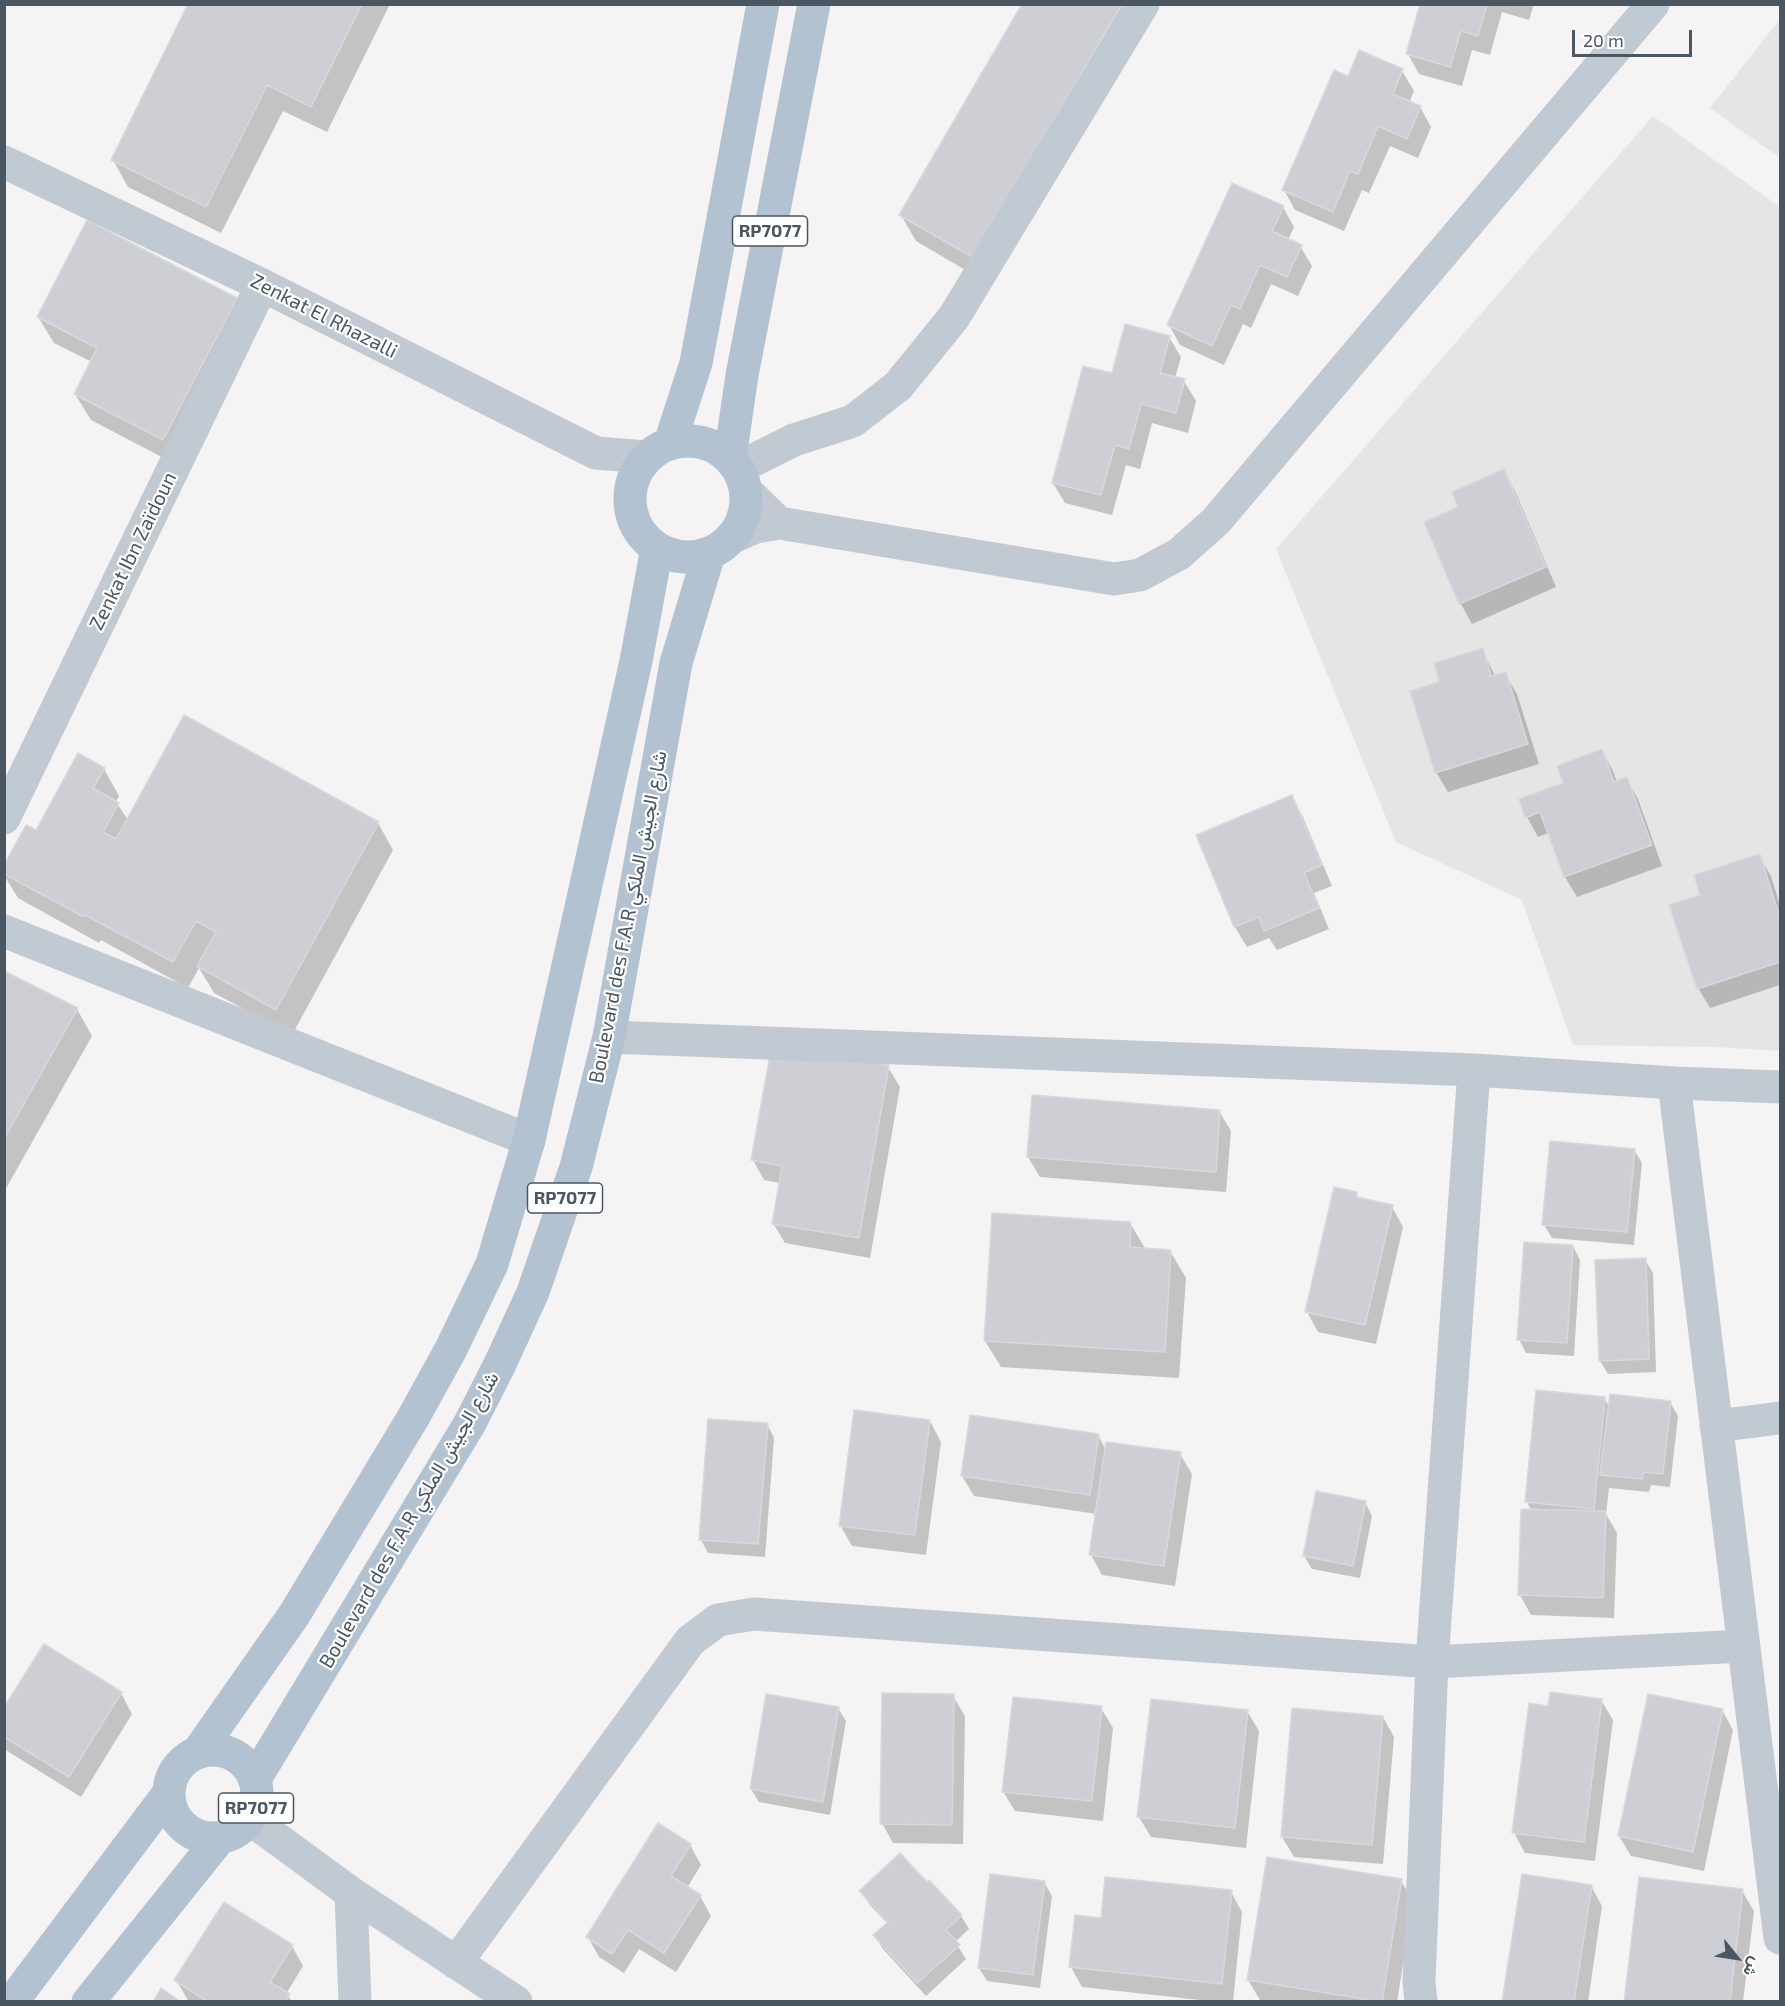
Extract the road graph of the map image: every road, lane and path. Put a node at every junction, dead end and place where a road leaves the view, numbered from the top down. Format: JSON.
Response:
{"nodes":[{"id":1,"x":763,"y":4,"type":"edge"},
{"id":2,"x":814,"y":4,"type":"edge"},
{"id":3,"x":1143,"y":4,"type":"edge"},
{"id":4,"x":1653,"y":4,"type":"edge"},
{"id":5,"x":4,"y":162,"type":"edge"},
{"id":6,"x":262,"y":285,"type":"junction"},
{"id":7,"x":658,"y":450,"type":"junction"},
{"id":8,"x":738,"y":472,"type":"junction"},
{"id":9,"x":779,"y":523,"type":"junction"},
{"id":10,"x":720,"y":546,"type":"junction"},
{"id":11,"x":657,"y":548,"type":"junction"},
{"id":12,"x":4,"y":818,"type":"edge"},
{"id":13,"x":4,"y":931,"type":"edge"},
{"id":14,"x":609,"y":1037,"type":"junction"},
{"id":15,"x":1474,"y":1070,"type":"junction"},
{"id":16,"x":1674,"y":1083,"type":"junction"},
{"id":17,"x":1780,"y":1087,"type":"edge"},
{"id":18,"x":529,"y":1140,"type":"junction"},
{"id":19,"x":1780,"y":1418,"type":"edge"},
{"id":20,"x":1716,"y":1426,"type":"junction"},
{"id":21,"x":1743,"y":1646,"type":"junction"},
{"id":22,"x":1432,"y":1662,"type":"junction"},
{"id":23,"x":198,"y":1752,"type":"junction"},
{"id":24,"x":255,"y":1779,"type":"junction"},
{"id":25,"x":168,"y":1794,"type":"junction"},
{"id":26,"x":250,"y":1820,"type":"junction"},
{"id":27,"x":219,"y":1839,"type":"junction"},
{"id":28,"x":1776,"y":1861,"type":"edge"},
{"id":29,"x":351,"y":1893,"type":"junction"},
{"id":30,"x":1780,"y":1938,"type":"edge"},
{"id":31,"x":456,"y":1963,"type":"junction"},
{"id":32,"x":12,"y":2001,"type":"edge"},
{"id":33,"x":88,"y":2001,"type":"edge"},
{"id":34,"x":355,"y":2001,"type":"edge"},
{"id":35,"x":516,"y":2001,"type":"edge"},
{"id":36,"x":1421,"y":2001,"type":"edge"}],
"edges":[{"from":1,"to":7,"type":"main road","number":"RP7077"},
{"from":2,"to":8,"type":"main road","name":"Boulevard des F.A.R شارع الجيش الملكي","number":"RP7077"},
{"from":3,"to":8,"type":"street"},
{"from":4,"to":9,"type":"street"},
{"from":5,"to":6,"type":"street","name":"Zenkat El Rhazalli"},
{"from":6,"to":7,"type":"street","name":"Zenkat El Rhazalli"},
{"from":6,"to":12,"type":"street","name":"Zenkat Ibn Zaïdoun"},
{"from":7,"to":8,"type":"main road"},
{"from":7,"to":11,"type":"main road","number":"RP7077"},
{"from":8,"to":9,"type":"street"},
{"from":8,"to":10,"type":"main road","name":"Boulevard des F.A.R شارع الجيش الملكي","number":"RP7077"},
{"from":9,"to":10,"type":"street"},
{"from":10,"to":11,"type":"main road","number":"RP7077"},
{"from":10,"to":14,"type":"main road","name":"Boulevard des F.A.R شارع الجيش الملكي","number":"RP7077"},
{"from":11,"to":18,"type":"main road","number":"RP7077"},
{"from":13,"to":18,"type":"street"},
{"from":14,"to":15,"type":"street"},
{"from":14,"to":24,"type":"main road","name":"Boulevard des F.A.R شارع الجيش الملكي","number":"RP7077"},
{"from":15,"to":16,"type":"street"},
{"from":15,"to":22,"type":"street"},
{"from":16,"to":17,"type":"street"},
{"from":16,"to":20,"type":"street"},
{"from":18,"to":23,"type":"main road","number":"RP7077"},
{"from":19,"to":20,"type":"street"},
{"from":20,"to":21,"type":"street"},
{"from":21,"to":22,"type":"street"},
{"from":21,"to":28,"type":"street"},
{"from":22,"to":31,"type":"street"},
{"from":22,"to":36,"type":"street"},
{"from":23,"to":24,"type":"main road","number":"RP7077"},
{"from":23,"to":25,"type":"main road","number":"RP7077"},
{"from":24,"to":26,"type":"main road","number":"RP7077"},
{"from":25,"to":27,"type":"main road","number":"RP7077"},
{"from":25,"to":32,"type":"main road","number":"RP7077"},
{"from":26,"to":27,"type":"main road","number":"RP7077"},
{"from":26,"to":29,"type":"street"},
{"from":27,"to":33,"type":"main road","number":"RP7077"},
{"from":28,"to":30,"type":"street"},
{"from":29,"to":31,"type":"street"},
{"from":29,"to":34,"type":"street"},
{"from":31,"to":35,"type":"street"}]}
